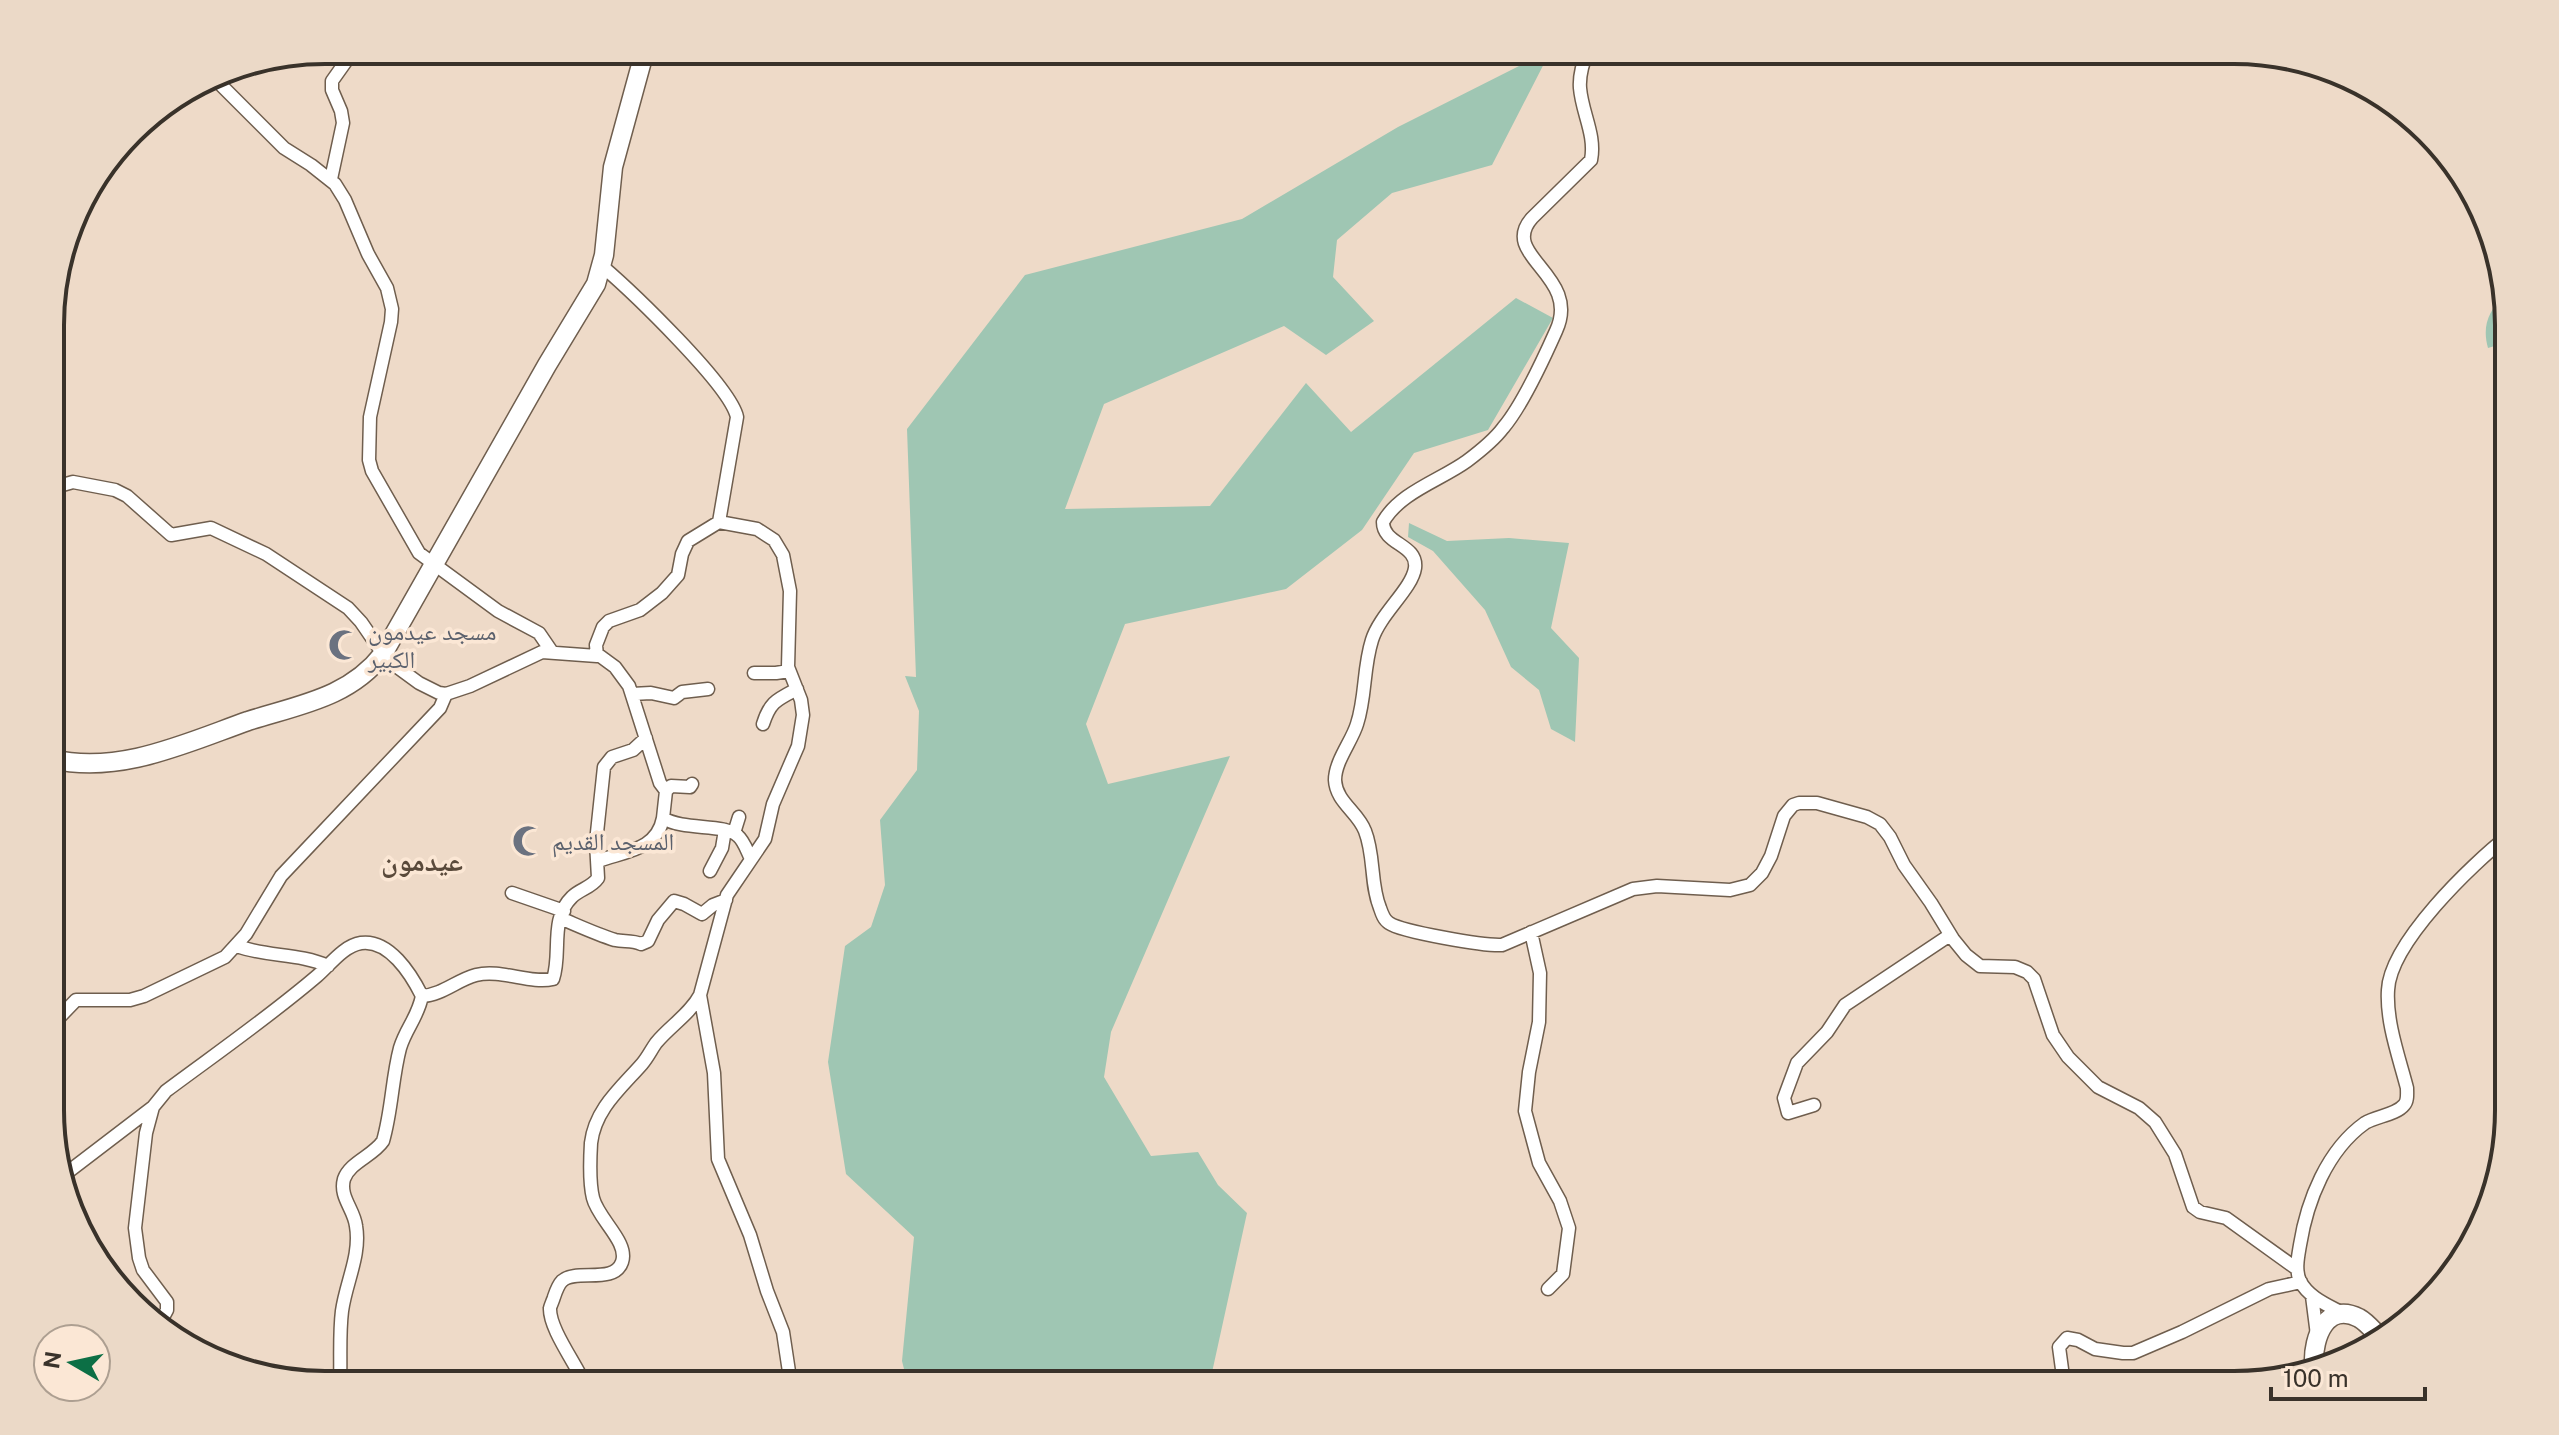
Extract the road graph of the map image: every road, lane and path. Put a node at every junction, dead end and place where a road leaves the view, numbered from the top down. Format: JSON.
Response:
{"nodes":[{"id":1,"x":344,"y":64,"type":"edge"},
{"id":2,"x":641,"y":64,"type":"edge"},
{"id":3,"x":1583,"y":64,"type":"edge"},
{"id":4,"x":222,"y":86,"type":"edge"},
{"id":5,"x":331,"y":179,"type":"junction"},
{"id":6,"x":602,"y":266,"type":"junction"},
{"id":7,"x":64,"y":485,"type":"edge"},
{"id":8,"x":719,"y":522,"type":"junction"},
{"id":9,"x":434,"y":566,"type":"junction"},
{"id":10,"x":552,"y":652,"type":"junction"},
{"id":11,"x":383,"y":654,"type":"junction"},
{"id":12,"x":597,"y":656,"type":"junction"},
{"id":13,"x":789,"y":671,"type":"junction"},
{"id":14,"x":754,"y":673,"type":"dead end"},
{"id":15,"x":708,"y":689,"type":"dead end"},
{"id":16,"x":797,"y":689,"type":"junction"},
{"id":17,"x":446,"y":694,"type":"junction"},
{"id":18,"x":632,"y":694,"type":"junction"},
{"id":19,"x":763,"y":724,"type":"dead end"},
{"id":20,"x":646,"y":738,"type":"junction"},
{"id":21,"x":64,"y":760,"type":"edge"},
{"id":22,"x":692,"y":784,"type":"dead end"},
{"id":23,"x":666,"y":791,"type":"junction"},
{"id":24,"x":739,"y":817,"type":"dead end"},
{"id":25,"x":663,"y":818,"type":"junction"},
{"id":26,"x":729,"y":832,"type":"junction"},
{"id":27,"x":2494,"y":850,"type":"edge"},
{"id":28,"x":751,"y":859,"type":"junction"},
{"id":29,"x":598,"y":861,"type":"junction"},
{"id":30,"x":710,"y":871,"type":"dead end"},
{"id":31,"x":512,"y":893,"type":"dead end"},
{"id":32,"x":726,"y":900,"type":"junction"},
{"id":33,"x":562,"y":915,"type":"junction"},
{"id":34,"x":1531,"y":932,"type":"junction"},
{"id":35,"x":1950,"y":935,"type":"junction"},
{"id":36,"x":237,"y":946,"type":"junction"},
{"id":37,"x":328,"y":966,"type":"junction"},
{"id":38,"x":700,"y":995,"type":"junction"},
{"id":39,"x":422,"y":996,"type":"junction"},
{"id":40,"x":64,"y":1012,"type":"edge"},
{"id":41,"x":1814,"y":1105,"type":"dead end"},
{"id":42,"x":153,"y":1107,"type":"junction"},
{"id":43,"x":71,"y":1169,"type":"edge"},
{"id":44,"x":2299,"y":1276,"type":"junction"},
{"id":45,"x":1548,"y":1289,"type":"dead end"},
{"id":46,"x":2312,"y":1296,"type":"junction"},
{"id":47,"x":164,"y":1315,"type":"edge"},
{"id":48,"x":2347,"y":1315,"type":"junction"},
{"id":49,"x":2373,"y":1330,"type":"edge"},
{"id":50,"x":2317,"y":1335,"type":"junction"},
{"id":51,"x":2315,"y":1358,"type":"edge"},
{"id":52,"x":2063,"y":1370,"type":"edge"},
{"id":53,"x":340,"y":1371,"type":"edge"},
{"id":54,"x":577,"y":1371,"type":"edge"},
{"id":55,"x":789,"y":1371,"type":"edge"}],
"edges":[{"from":1,"to":5,"type":"street"},
{"from":2,"to":6,"type":"street"},
{"from":3,"to":34,"type":"street"},
{"from":4,"to":5,"type":"street"},
{"from":5,"to":9,"type":"street"},
{"from":6,"to":8,"type":"street"},
{"from":6,"to":9,"type":"street"},
{"from":7,"to":11,"type":"street"},
{"from":8,"to":12,"type":"street"},
{"from":8,"to":13,"type":"street"},
{"from":9,"to":10,"type":"street"},
{"from":9,"to":11,"type":"street"},
{"from":10,"to":12,"type":"street"},
{"from":10,"to":17,"type":"street"},
{"from":11,"to":17,"type":"street"},
{"from":11,"to":21,"type":"street"},
{"from":12,"to":18,"type":"street"},
{"from":13,"to":14,"type":"street"},
{"from":13,"to":16,"type":"street"},
{"from":15,"to":18,"type":"street"},
{"from":16,"to":19,"type":"street"},
{"from":16,"to":28,"type":"street"},
{"from":17,"to":36,"type":"street"},
{"from":18,"to":20,"type":"street"},
{"from":20,"to":23,"type":"street"},
{"from":20,"to":29,"type":"street"},
{"from":22,"to":23,"type":"street"},
{"from":23,"to":25,"type":"street"},
{"from":24,"to":26,"type":"street"},
{"from":25,"to":26,"type":"street"},
{"from":25,"to":29,"type":"street"},
{"from":26,"to":28,"type":"street"},
{"from":26,"to":30,"type":"street"},
{"from":27,"to":44,"type":"street"},
{"from":28,"to":32,"type":"street"},
{"from":29,"to":33,"type":"street"},
{"from":31,"to":33,"type":"street"},
{"from":32,"to":33,"type":"street"},
{"from":32,"to":38,"type":"street"},
{"from":33,"to":39,"type":"street"},
{"from":34,"to":35,"type":"street"},
{"from":34,"to":45,"type":"street"},
{"from":35,"to":41,"type":"street"},
{"from":35,"to":44,"type":"street"},
{"from":36,"to":37,"type":"street"},
{"from":36,"to":40,"type":"street"},
{"from":37,"to":39,"type":"street"},
{"from":37,"to":42,"type":"street"},
{"from":38,"to":54,"type":"street"},
{"from":38,"to":55,"type":"street"},
{"from":39,"to":53,"type":"street"},
{"from":42,"to":43,"type":"street"},
{"from":42,"to":47,"type":"street"},
{"from":44,"to":46,"type":"street"},
{"from":44,"to":52,"type":"street"},
{"from":46,"to":48,"type":"street"},
{"from":46,"to":50,"type":"street"},
{"from":48,"to":49,"type":"street"},
{"from":48,"to":50,"type":"street"},
{"from":50,"to":51,"type":"street"}]}
